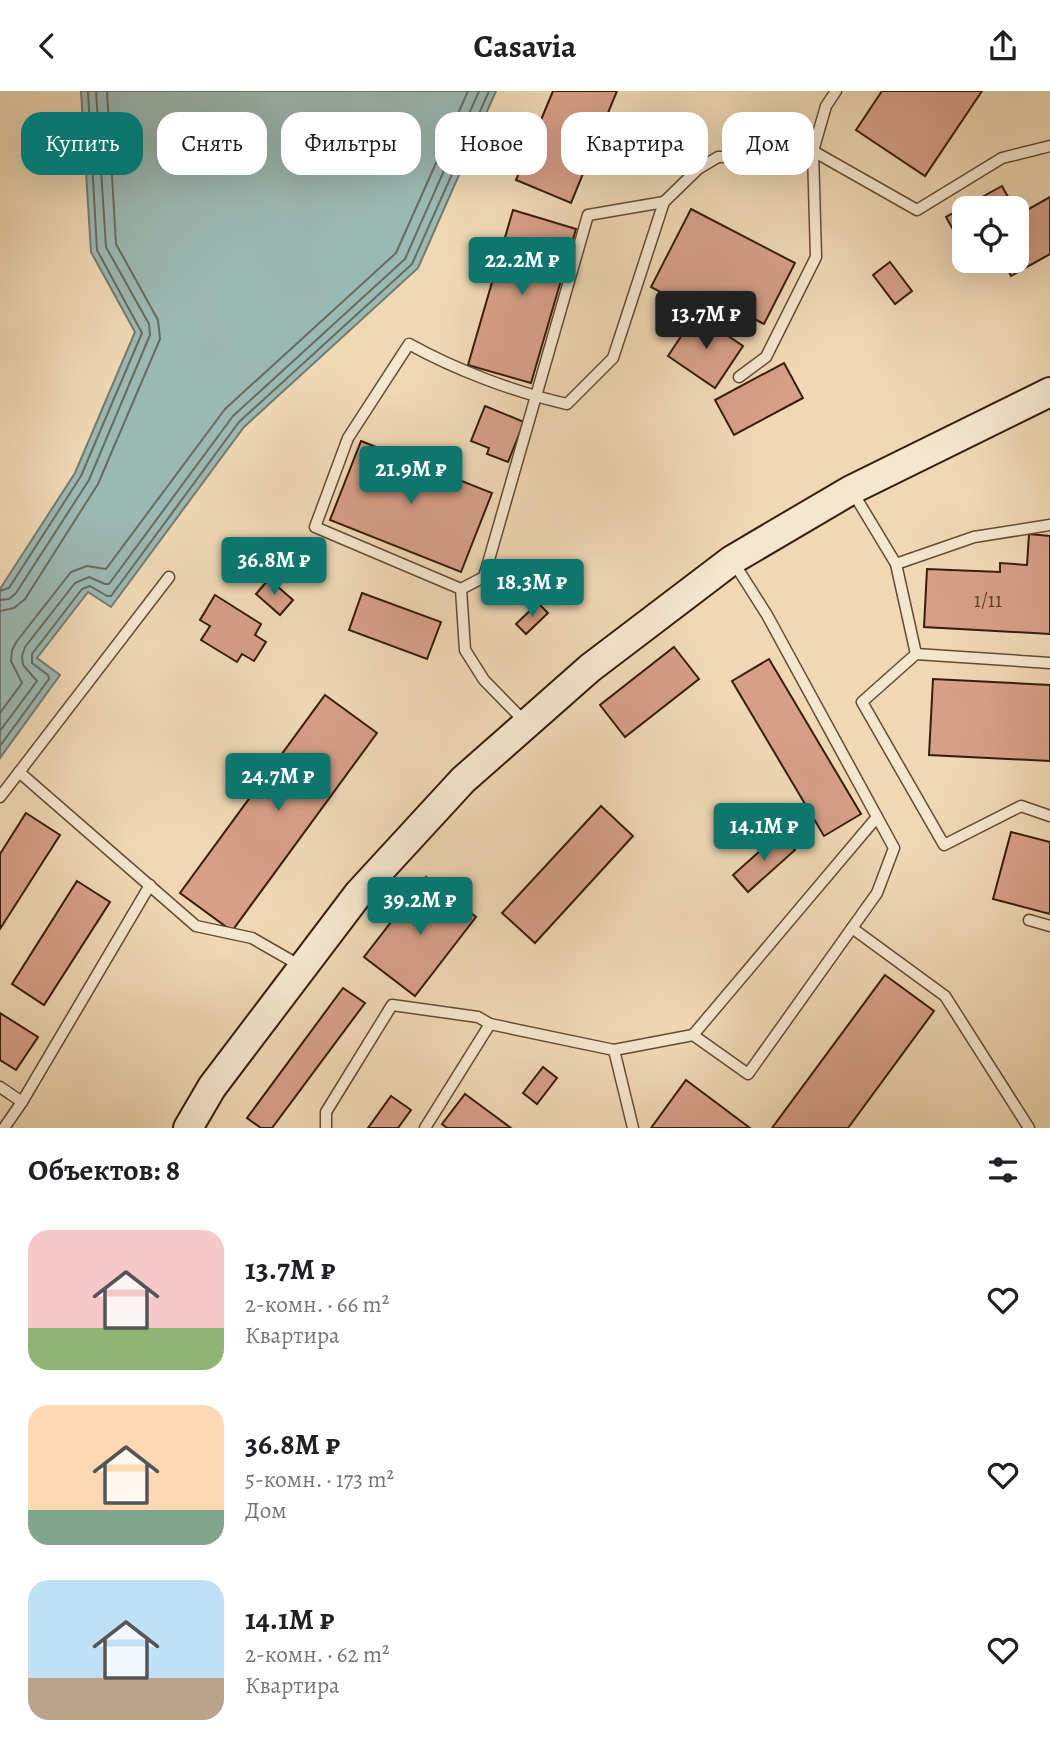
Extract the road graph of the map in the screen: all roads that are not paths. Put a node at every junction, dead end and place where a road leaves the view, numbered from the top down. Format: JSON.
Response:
{"nodes":[{"id":1,"x":836,"y":91,"type":"edge"},
{"id":2,"x":1050,"y":146,"type":"edge"},
{"id":3,"x":814,"y":148,"type":"edge"},
{"id":4,"x":814,"y":152,"type":"edge"},
{"id":5,"x":722,"y":157,"type":"edge"},
{"id":6,"x":814,"y":175,"type":"edge"},
{"id":7,"x":664,"y":202,"type":"junction"},
{"id":8,"x":738,"y":377,"type":"dead end"},
{"id":9,"x":1050,"y":392,"type":"edge"},
{"id":10,"x":537,"y":396,"type":"junction"},
{"id":11,"x":851,"y":490,"type":"junction"},
{"id":12,"x":1050,"y":525,"type":"edge"},
{"id":13,"x":732,"y":560,"type":"junction"},
{"id":14,"x":896,"y":563,"type":"junction"},
{"id":15,"x":169,"y":577,"type":"dead end"},
{"id":16,"x":461,"y":589,"type":"junction"},
{"id":17,"x":916,"y":654,"type":"junction"},
{"id":18,"x":1050,"y":663,"type":"edge"},
{"id":19,"x":527,"y":723,"type":"junction"},
{"id":20,"x":19,"y":772,"type":"junction"},
{"id":21,"x":0,"y":797,"type":"edge"},
{"id":22,"x":1050,"y":815,"type":"edge"},
{"id":23,"x":877,"y":817,"type":"junction"},
{"id":24,"x":150,"y":885,"type":"junction"},
{"id":25,"x":1029,"y":920,"type":"dead end"},
{"id":26,"x":1050,"y":926,"type":"edge"},
{"id":27,"x":852,"y":928,"type":"junction"},
{"id":28,"x":303,"y":967,"type":"junction"},
{"id":29,"x":490,"y":1024,"type":"junction"},
{"id":30,"x":693,"y":1035,"type":"junction"},
{"id":31,"x":614,"y":1050,"type":"junction"},
{"id":32,"x":0,"y":1087,"type":"edge"},
{"id":33,"x":22,"y":1102,"type":"junction"},
{"id":34,"x":4,"y":1128,"type":"edge"},
{"id":35,"x":188,"y":1128,"type":"edge"},
{"id":36,"x":326,"y":1128,"type":"edge"},
{"id":37,"x":425,"y":1128,"type":"edge"},
{"id":38,"x":633,"y":1128,"type":"edge"},
{"id":39,"x":1029,"y":1128,"type":"edge"}],
"edges":[{"from":1,"to":3,"type":"lane"},
{"from":2,"to":4,"type":"lane"},
{"from":5,"to":7,"type":"lane"},
{"from":6,"to":8,"type":"lane"},
{"from":7,"to":10,"type":"lane"},
{"from":7,"to":10,"type":"lane"},
{"from":9,"to":11,"type":"street"},
{"from":10,"to":16,"type":"lane"},
{"from":10,"to":16,"type":"lane"},
{"from":11,"to":13,"type":"street"},
{"from":11,"to":14,"type":"lane"},
{"from":12,"to":14,"type":"lane"},
{"from":13,"to":19,"type":"street"},
{"from":13,"to":23,"type":"lane"},
{"from":14,"to":17,"type":"lane"},
{"from":15,"to":20,"type":"lane"},
{"from":16,"to":19,"type":"lane"},
{"from":17,"to":18,"type":"lane"},
{"from":17,"to":22,"type":"lane"},
{"from":19,"to":28,"type":"street"},
{"from":20,"to":21,"type":"lane"},
{"from":20,"to":24,"type":"lane"},
{"from":23,"to":27,"type":"lane"},
{"from":23,"to":30,"type":"lane"},
{"from":24,"to":28,"type":"lane"},
{"from":24,"to":33,"type":"lane"},
{"from":25,"to":26,"type":"lane"},
{"from":27,"to":30,"type":"lane"},
{"from":27,"to":39,"type":"lane"},
{"from":28,"to":35,"type":"street"},
{"from":29,"to":31,"type":"lane"},
{"from":29,"to":36,"type":"lane"},
{"from":29,"to":37,"type":"lane"},
{"from":30,"to":31,"type":"lane"},
{"from":31,"to":38,"type":"lane"},
{"from":32,"to":33,"type":"lane"},
{"from":33,"to":34,"type":"lane"}]}
